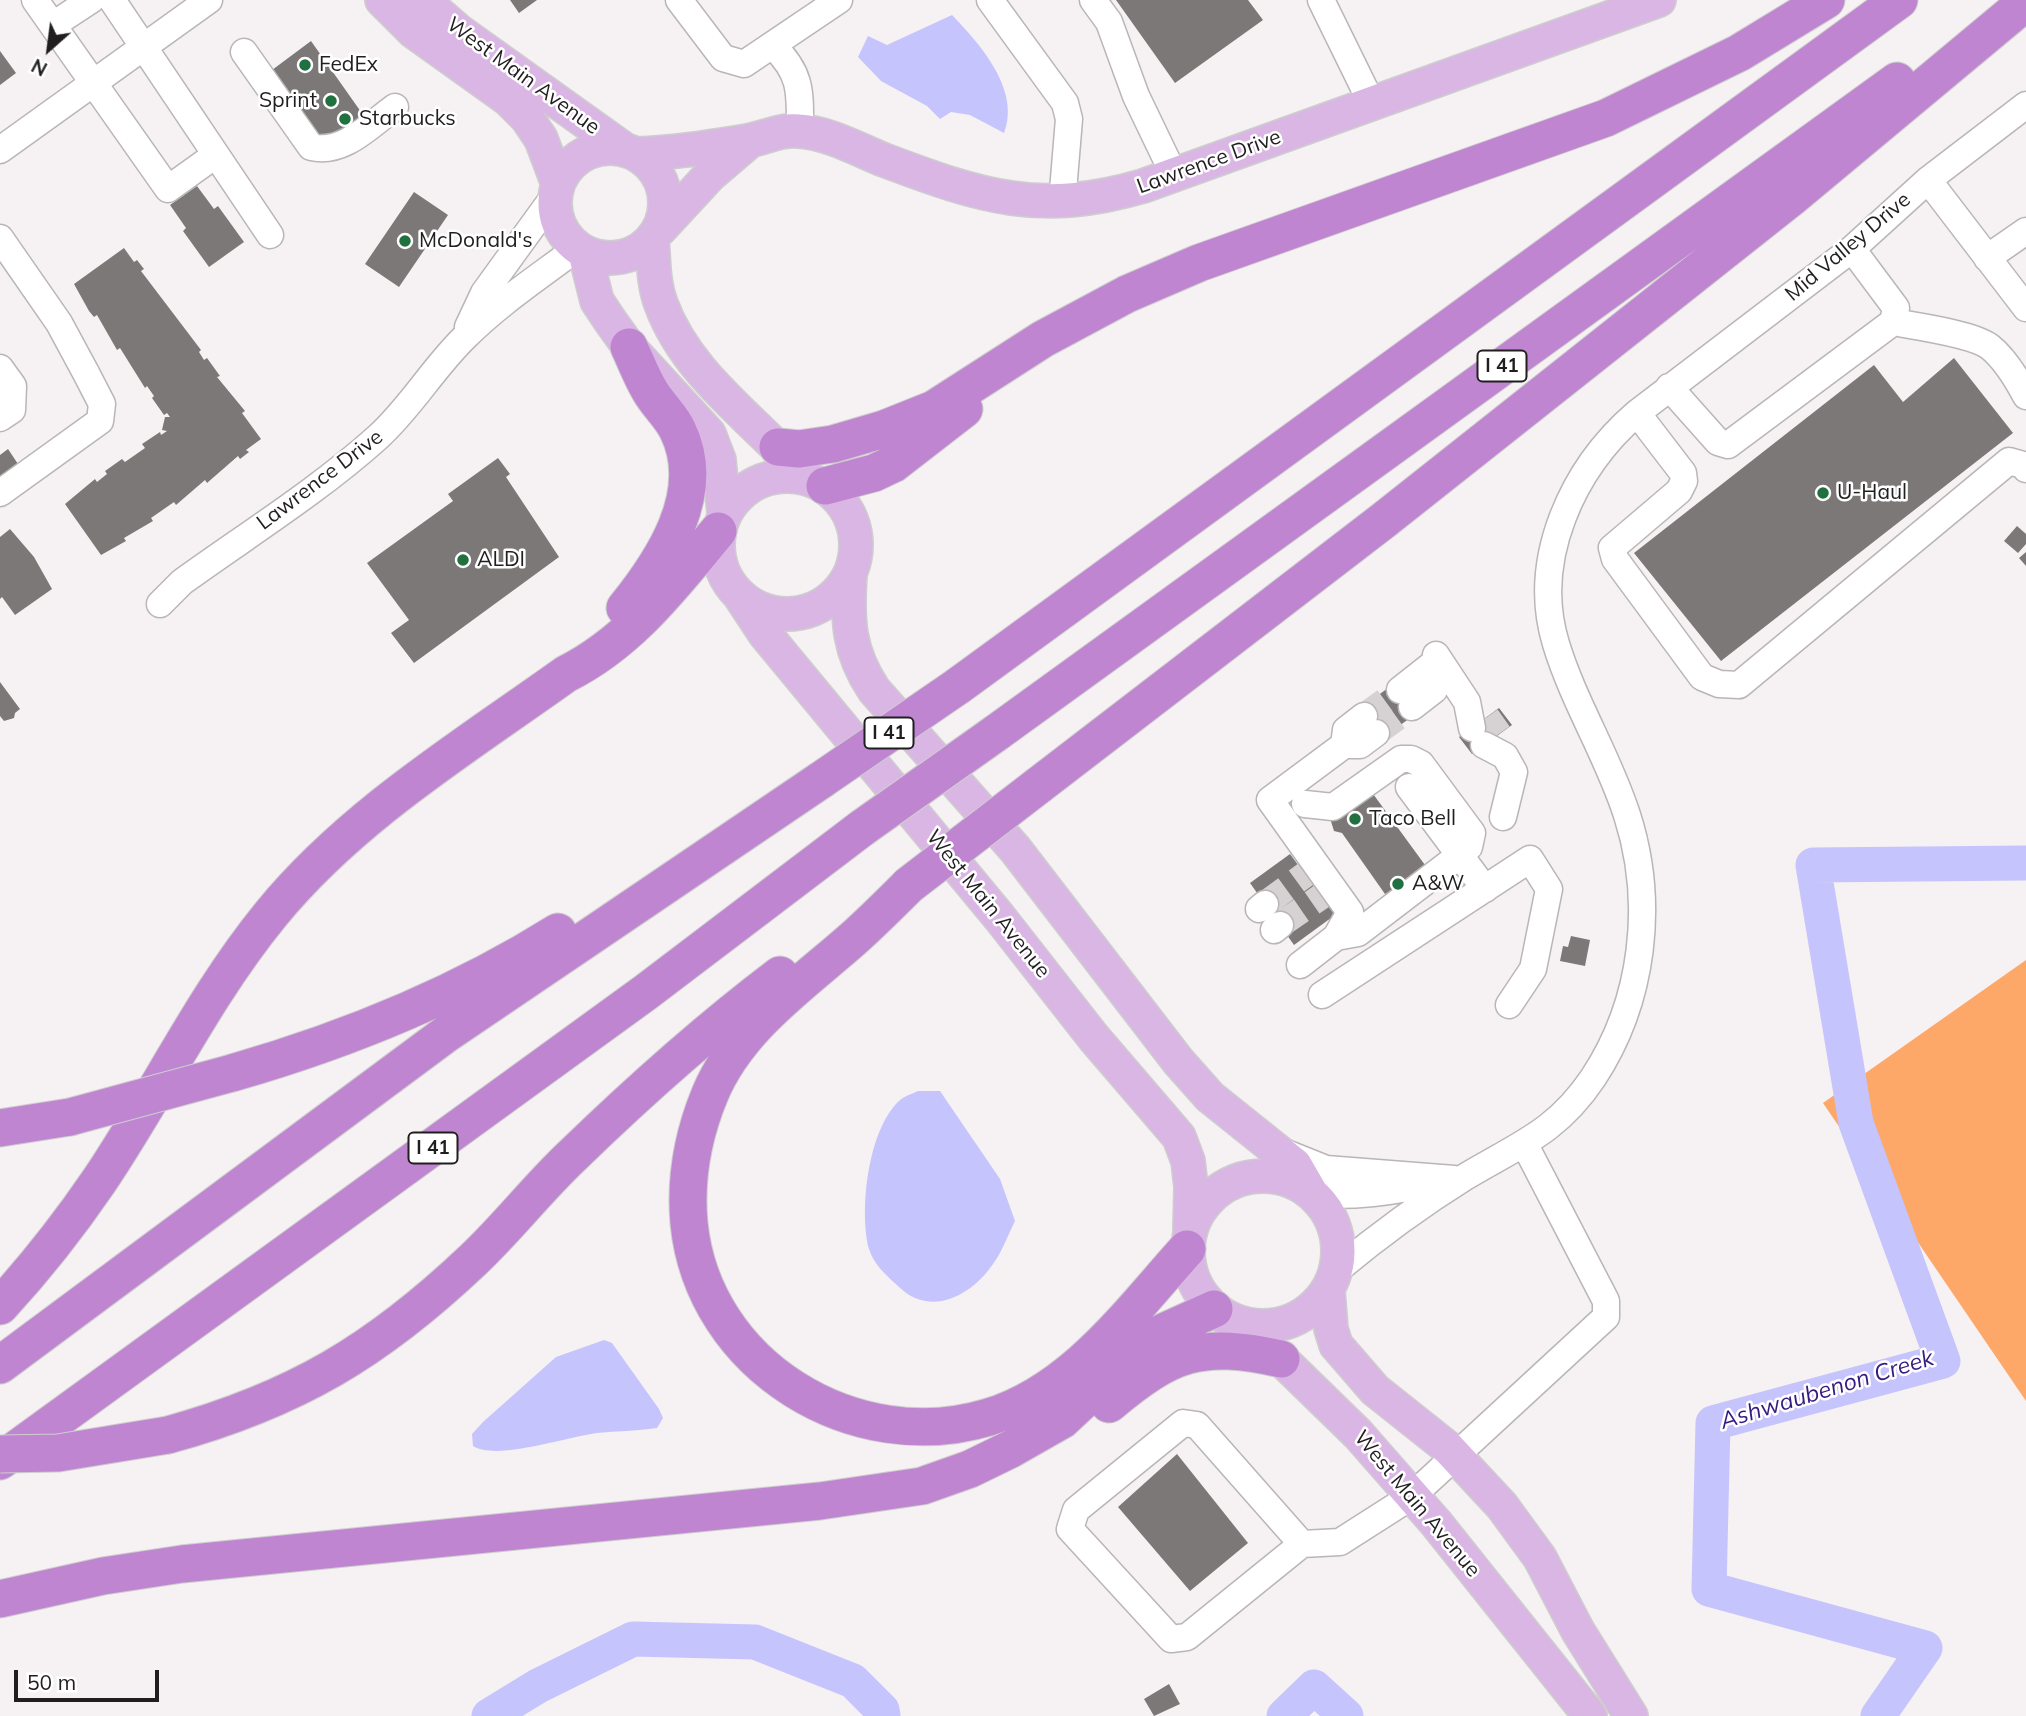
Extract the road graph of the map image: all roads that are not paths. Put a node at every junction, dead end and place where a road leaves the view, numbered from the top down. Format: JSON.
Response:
{"nodes":[{"id":1,"x":35,"y":0,"type":"edge"},
{"id":2,"x":90,"y":0,"type":"edge"},
{"id":3,"x":112,"y":0,"type":"edge"},
{"id":4,"x":209,"y":0,"type":"edge"},
{"id":5,"x":382,"y":0,"type":"edge"},
{"id":6,"x":423,"y":0,"type":"edge"},
{"id":7,"x":679,"y":0,"type":"edge"},
{"id":8,"x":839,"y":0,"type":"edge"},
{"id":9,"x":990,"y":0,"type":"edge"},
{"id":10,"x":1093,"y":0,"type":"edge"},
{"id":11,"x":1321,"y":0,"type":"edge"},
{"id":12,"x":1659,"y":0,"type":"edge"},
{"id":13,"x":1826,"y":0,"type":"edge"},
{"id":14,"x":1899,"y":0,"type":"edge"},
{"id":15,"x":2009,"y":0,"type":"edge"},
{"id":16,"x":2026,"y":2,"type":"edge"},
{"id":17,"x":53,"y":25,"type":"junction"},
{"id":18,"x":773,"y":46,"type":"junction"},
{"id":19,"x":145,"y":47,"type":"junction"},
{"id":20,"x":244,"y":52,"type":"dead end"},
{"id":21,"x":93,"y":83,"type":"junction"},
{"id":22,"x":1373,"y":104,"type":"junction"},
{"id":23,"x":2026,"y":105,"type":"edge"},
{"id":24,"x":395,"y":107,"type":"dead end"},
{"id":25,"x":800,"y":131,"type":"junction"},
{"id":26,"x":751,"y":140,"type":"junction"},
{"id":27,"x":0,"y":150,"type":"edge"},
{"id":28,"x":631,"y":152,"type":"junction"},
{"id":29,"x":214,"y":156,"type":"junction"},
{"id":30,"x":1174,"y":175,"type":"junction"},
{"id":31,"x":1928,"y":180,"type":"junction"},
{"id":32,"x":556,"y":189,"type":"junction"},
{"id":33,"x":1062,"y":202,"type":"junction"},
{"id":34,"x":2026,"y":231,"type":"edge"},
{"id":35,"x":656,"y":234,"type":"junction"},
{"id":36,"x":270,"y":235,"type":"dead end"},
{"id":37,"x":0,"y":238,"type":"edge"},
{"id":38,"x":1852,"y":249,"type":"junction"},
{"id":39,"x":581,"y":251,"type":"junction"},
{"id":40,"x":1987,"y":258,"type":"junction"},
{"id":41,"x":2026,"y":308,"type":"edge"},
{"id":42,"x":1893,"y":322,"type":"junction"},
{"id":43,"x":1070,"y":327,"type":"junction"},
{"id":44,"x":463,"y":338,"type":"junction"},
{"id":45,"x":629,"y":348,"type":"junction"},
{"id":46,"x":0,"y":368,"type":"edge"},
{"id":47,"x":1669,"y":387,"type":"junction"},
{"id":48,"x":2026,"y":396,"type":"edge"},
{"id":49,"x":1637,"y":413,"type":"junction"},
{"id":50,"x":0,"y":418,"type":"edge"},
{"id":51,"x":778,"y":447,"type":"junction"},
{"id":52,"x":2025,"y":458,"type":"edge"},
{"id":53,"x":817,"y":483,"type":"junction"},
{"id":54,"x":0,"y":493,"type":"edge"},
{"id":55,"x":721,"y":522,"type":"junction"},
{"id":56,"x":850,"y":574,"type":"junction"},
{"id":57,"x":740,"y":596,"type":"junction"},
{"id":58,"x":160,"y":604,"type":"dead end"},
{"id":59,"x":566,"y":674,"type":"junction"},
{"id":60,"x":1406,"y":698,"type":"tunnel mouth"},
{"id":61,"x":1370,"y":725,"type":"tunnel mouth"},
{"id":62,"x":821,"y":780,"type":"junction"},
{"id":63,"x":1409,"y":787,"type":"dead end"},
{"id":64,"x":1305,"y":804,"type":"dead end"},
{"id":65,"x":1503,"y":817,"type":"dead end"},
{"id":66,"x":1460,"y":855,"type":"junction"},
{"id":67,"x":909,"y":885,"type":"junction"},
{"id":68,"x":1485,"y":889,"type":"junction"},
{"id":69,"x":1336,"y":937,"type":"junction"},
{"id":70,"x":1300,"y":965,"type":"dead end"},
{"id":71,"x":1322,"y":995,"type":"dead end"},
{"id":72,"x":1508,"y":1005,"type":"dead end"},
{"id":73,"x":0,"y":1128,"type":"edge"},
{"id":74,"x":1525,"y":1145,"type":"junction"},
{"id":75,"x":1273,"y":1148,"type":"junction"},
{"id":76,"x":1461,"y":1177,"type":"junction"},
{"id":77,"x":1312,"y":1192,"type":"junction"},
{"id":78,"x":1189,"y":1239,"type":"junction"},
{"id":79,"x":1333,"y":1280,"type":"junction"},
{"id":80,"x":0,"y":1306,"type":"edge"},
{"id":81,"x":1218,"y":1312,"type":"junction"},
{"id":82,"x":1281,"y":1359,"type":"junction"},
{"id":83,"x":0,"y":1365,"type":"edge"},
{"id":84,"x":1011,"y":1449,"type":"junction"},
{"id":85,"x":0,"y":1454,"type":"edge"},
{"id":86,"x":1454,"y":1454,"type":"junction"},
{"id":87,"x":0,"y":1461,"type":"edge"},
{"id":88,"x":1412,"y":1496,"type":"junction"},
{"id":89,"x":1302,"y":1544,"type":"junction"},
{"id":90,"x":0,"y":1600,"type":"edge"},
{"id":91,"x":1590,"y":1716,"type":"edge"},
{"id":92,"x":1631,"y":1716,"type":"edge"}],
"edges":[{"from":1,"to":17,"type":"street"},
{"from":2,"to":17,"type":"street"},
{"from":3,"to":19,"type":"street"},
{"from":4,"to":19,"type":"street"},
{"from":5,"to":32,"type":"main road","name":"West Main Avenue"},
{"from":6,"to":28,"type":"main road","name":"West Main Avenue"},
{"from":7,"to":18,"type":"street"},
{"from":8,"to":18,"type":"street"},
{"from":9,"to":33,"type":"street"},
{"from":10,"to":30,"type":"street"},
{"from":11,"to":22,"type":"street"},
{"from":12,"to":22,"type":"main road","name":"Lawrence Drive"},
{"from":13,"to":43,"type":"highway"},
{"from":14,"to":62,"type":"highway","number":"I 41","bridge":true},
{"from":15,"to":87,"type":"highway","number":"I 41","bridge":true},
{"from":16,"to":67,"type":"highway","bridge":true},
{"from":17,"to":21,"type":"street"},
{"from":18,"to":25,"type":"street"},
{"from":19,"to":21,"type":"street"},
{"from":19,"to":29,"type":"street"},
{"from":20,"to":24,"type":"street"},
{"from":21,"to":27,"type":"street"},
{"from":21,"to":29,"type":"street"},
{"from":22,"to":30,"type":"main road","name":"Lawrence Drive"},
{"from":23,"to":31,"type":"street","name":"Mid Valley Drive"},
{"from":25,"to":26,"type":"main road","name":"Lawrence Drive"},
{"from":25,"to":33,"type":"main road","name":"Lawrence Drive"},
{"from":26,"to":28,"type":"main road","name":"Lawrence Drive"},
{"from":26,"to":35,"type":"main road","name":"Lawrence Drive"},
{"from":28,"to":32,"type":"main road"},
{"from":28,"to":35,"type":"main road"},
{"from":29,"to":36,"type":"street"},
{"from":30,"to":33,"type":"main road","name":"Lawrence Drive"},
{"from":31,"to":38,"type":"street","name":"Mid Valley Drive"},
{"from":31,"to":40,"type":"street"},
{"from":32,"to":39,"type":"main road"},
{"from":32,"to":44,"type":"street","name":"Lawrence Drive"},
{"from":34,"to":40,"type":"street"},
{"from":35,"to":39,"type":"main road"},
{"from":35,"to":51,"type":"main road"},
{"from":37,"to":54,"type":"street"},
{"from":38,"to":42,"type":"street"},
{"from":38,"to":47,"type":"street","name":"Mid Valley Drive"},
{"from":39,"to":44,"type":"street","name":"Lawrence Drive"},
{"from":39,"to":45,"type":"main road"},
{"from":40,"to":41,"type":"street"},
{"from":42,"to":47,"type":"street"},
{"from":42,"to":48,"type":"street"},
{"from":43,"to":51,"type":"highway"},
{"from":43,"to":53,"type":"highway"},
{"from":44,"to":58,"type":"street","name":"Lawrence Drive"},
{"from":45,"to":55,"type":"main road"},
{"from":45,"to":59,"type":"highway"},
{"from":46,"to":50,"type":"street"},
{"from":47,"to":49,"type":"street","name":"Mid Valley Drive"},
{"from":49,"to":52,"type":"street"},
{"from":49,"to":74,"type":"street","name":"Mid Valley Drive"},
{"from":51,"to":53,"type":"main road"},
{"from":53,"to":55,"type":"main road"},
{"from":53,"to":56,"type":"main road"},
{"from":55,"to":57,"type":"main road"},
{"from":55,"to":59,"type":"highway"},
{"from":56,"to":57,"type":"main road"},
{"from":56,"to":75,"type":"main road"},
{"from":57,"to":78,"type":"main road","name":"West Main Avenue"},
{"from":59,"to":80,"type":"highway"},
{"from":60,"to":65,"type":"street"},
{"from":61,"to":69,"type":"street"},
{"from":62,"to":73,"type":"highway","bridge":true},
{"from":62,"to":83,"type":"highway","number":"I 41"},
{"from":63,"to":66,"type":"street"},
{"from":64,"to":66,"type":"street"},
{"from":66,"to":68,"type":"street"},
{"from":66,"to":69,"type":"street"},
{"from":67,"to":78,"type":"highway"},
{"from":67,"to":85,"type":"highway","bridge":true},
{"from":68,"to":71,"type":"street"},
{"from":68,"to":72,"type":"street"},
{"from":69,"to":70,"type":"street"},
{"from":74,"to":76,"type":"street","name":"Mid Valley Drive"},
{"from":74,"to":86,"type":"street"},
{"from":75,"to":76,"type":"street"},
{"from":75,"to":77,"type":"main road"},
{"from":76,"to":77,"type":"street"},
{"from":76,"to":79,"type":"street"},
{"from":77,"to":78,"type":"main road"},
{"from":77,"to":79,"type":"main road"},
{"from":78,"to":81,"type":"main road"},
{"from":79,"to":81,"type":"main road"},
{"from":79,"to":86,"type":"main road"},
{"from":81,"to":82,"type":"main road","name":"West Main Avenue"},
{"from":81,"to":84,"type":"highway"},
{"from":82,"to":84,"type":"highway"},
{"from":82,"to":88,"type":"main road","name":"West Main Avenue"},
{"from":84,"to":90,"type":"highway"},
{"from":86,"to":88,"type":"street"},
{"from":86,"to":92,"type":"main road"},
{"from":88,"to":89,"type":"street"},
{"from":88,"to":91,"type":"main road","name":"West Main Avenue"},
{"from":89,"to":89,"type":"street"}]}
